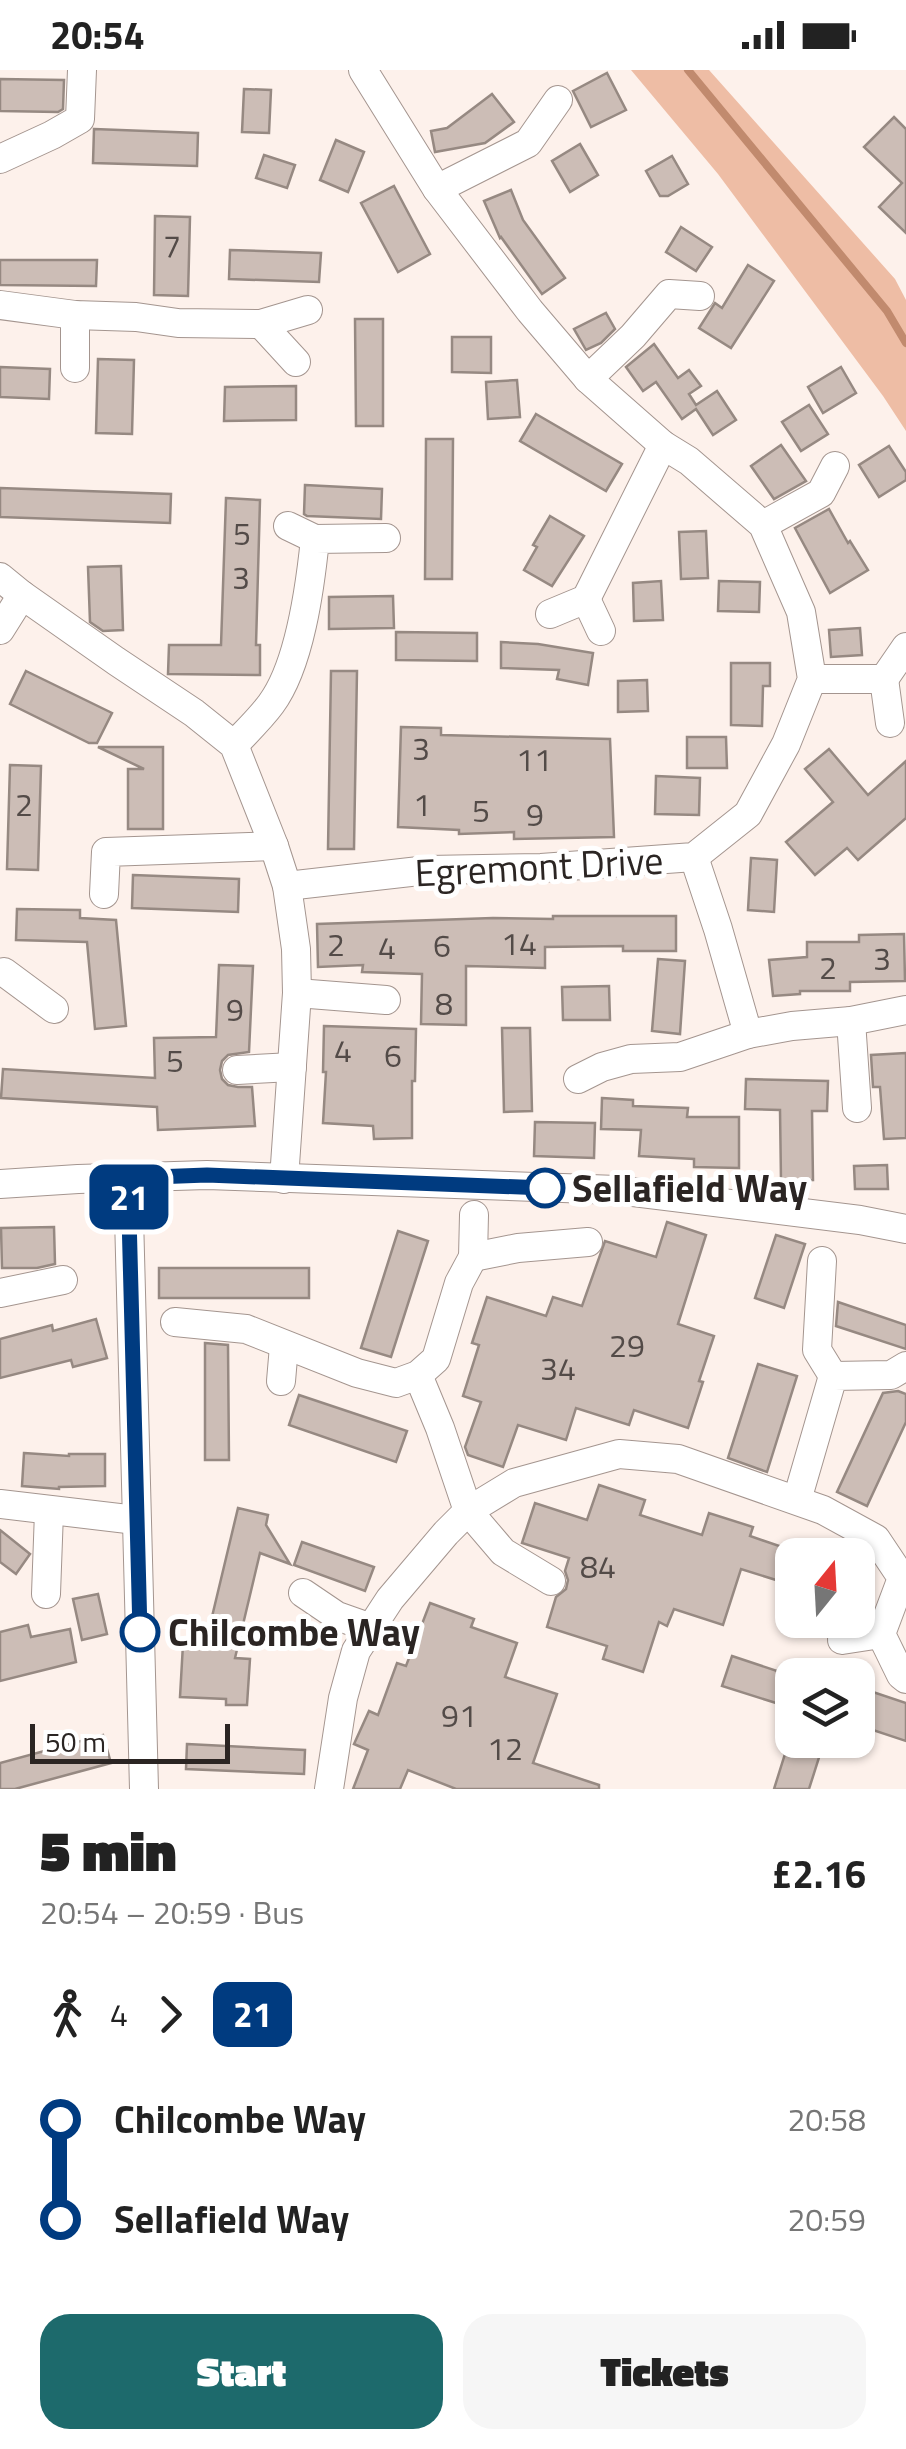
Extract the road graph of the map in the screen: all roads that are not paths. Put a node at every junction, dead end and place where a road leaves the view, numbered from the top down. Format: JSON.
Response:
{"nodes":[{"id":1,"x":82,"y":70,"type":"edge"},
{"id":2,"x":363,"y":70,"type":"edge"},
{"id":3,"x":558,"y":100,"type":"dead end"},
{"id":4,"x":0,"y":159,"type":"edge"},
{"id":5,"x":437,"y":189,"type":"junction"},
{"id":6,"x":700,"y":296,"type":"dead end"},
{"id":7,"x":0,"y":305,"type":"edge"},
{"id":8,"x":308,"y":310,"type":"dead end"},
{"id":9,"x":74,"y":314,"type":"junction"},
{"id":10,"x":260,"y":324,"type":"junction"},
{"id":11,"x":296,"y":362,"type":"dead end"},
{"id":12,"x":75,"y":368,"type":"dead end"},
{"id":13,"x":588,"y":378,"type":"junction"},
{"id":14,"x":662,"y":445,"type":"junction"},
{"id":15,"x":834,"y":466,"type":"dead end"},
{"id":16,"x":763,"y":525,"type":"junction"},
{"id":17,"x":288,"y":526,"type":"dead end"},
{"id":18,"x":386,"y":538,"type":"dead end"},
{"id":19,"x":315,"y":539,"type":"junction"},
{"id":20,"x":0,"y":577,"type":"edge"},
{"id":21,"x":22,"y":596,"type":"junction"},
{"id":22,"x":586,"y":599,"type":"junction"},
{"id":23,"x":550,"y":614,"type":"dead end"},
{"id":24,"x":0,"y":630,"type":"edge"},
{"id":25,"x":602,"y":631,"type":"dead end"},
{"id":26,"x":906,"y":646,"type":"edge"},
{"id":27,"x":884,"y":679,"type":"junction"},
{"id":28,"x":812,"y":680,"type":"junction"},
{"id":29,"x":890,"y":723,"type":"dead end"},
{"id":30,"x":234,"y":745,"type":"junction"},
{"id":31,"x":274,"y":846,"type":"junction"},
{"id":32,"x":694,"y":857,"type":"junction"},
{"id":33,"x":287,"y":886,"type":"junction"},
{"id":34,"x":104,"y":894,"type":"dead end"},
{"id":35,"x":1,"y":974,"type":"edge"},
{"id":36,"x":297,"y":993,"type":"junction"},
{"id":37,"x":386,"y":1000,"type":"dead end"},
{"id":38,"x":54,"y":1009,"type":"dead end"},
{"id":39,"x":906,"y":1010,"type":"edge"},
{"id":40,"x":850,"y":1021,"type":"junction"},
{"id":41,"x":748,"y":1034,"type":"junction"},
{"id":42,"x":292,"y":1067,"type":"junction"},
{"id":43,"x":237,"y":1070,"type":"dead end"},
{"id":44,"x":578,"y":1079,"type":"dead end"},
{"id":45,"x":857,"y":1108,"type":"dead end"},
{"id":46,"x":128,"y":1178,"type":"junction"},
{"id":47,"x":284,"y":1179,"type":"junction"},
{"id":48,"x":0,"y":1184,"type":"edge"},
{"id":49,"x":474,"y":1214,"type":"dead end"},
{"id":50,"x":906,"y":1229,"type":"edge"},
{"id":51,"x":588,"y":1242,"type":"dead end"},
{"id":52,"x":474,"y":1257,"type":"junction"},
{"id":53,"x":822,"y":1261,"type":"dead end"},
{"id":54,"x":62,"y":1280,"type":"dead end"},
{"id":55,"x":0,"y":1294,"type":"edge"},
{"id":56,"x":175,"y":1322,"type":"dead end"},
{"id":57,"x":284,"y":1346,"type":"junction"},
{"id":58,"x":906,"y":1366,"type":"edge"},
{"id":59,"x":418,"y":1375,"type":"junction"},
{"id":60,"x":832,"y":1376,"type":"junction"},
{"id":61,"x":281,"y":1381,"type":"dead end"},
{"id":62,"x":797,"y":1500,"type":"junction"},
{"id":63,"x":0,"y":1504,"type":"edge"},
{"id":64,"x":468,"y":1511,"type":"junction"},
{"id":65,"x":49,"y":1512,"type":"junction"},
{"id":66,"x":136,"y":1520,"type":"junction"},
{"id":67,"x":551,"y":1581,"type":"dead end"},
{"id":68,"x":46,"y":1594,"type":"dead end"},
{"id":69,"x":303,"y":1594,"type":"dead end"},
{"id":70,"x":371,"y":1628,"type":"junction"},
{"id":71,"x":881,"y":1634,"type":"junction"},
{"id":72,"x":842,"y":1640,"type":"dead end"},
{"id":73,"x":906,"y":1680,"type":"edge"},
{"id":74,"x":144,"y":1789,"type":"edge"},
{"id":75,"x":329,"y":1789,"type":"edge"}],
"edges":[{"from":1,"to":4,"type":"street"},
{"from":2,"to":5,"type":"street"},
{"from":3,"to":5,"type":"street"},
{"from":5,"to":13,"type":"street"},
{"from":6,"to":13,"type":"street"},
{"from":7,"to":9,"type":"street"},
{"from":8,"to":10,"type":"street"},
{"from":9,"to":10,"type":"street"},
{"from":9,"to":12,"type":"street"},
{"from":10,"to":11,"type":"street"},
{"from":13,"to":14,"type":"street"},
{"from":14,"to":16,"type":"street"},
{"from":14,"to":22,"type":"street"},
{"from":15,"to":16,"type":"street"},
{"from":16,"to":28,"type":"street"},
{"from":17,"to":19,"type":"street"},
{"from":18,"to":19,"type":"street"},
{"from":19,"to":30,"type":"street"},
{"from":20,"to":21,"type":"street"},
{"from":21,"to":24,"type":"street"},
{"from":21,"to":30,"type":"street"},
{"from":22,"to":23,"type":"street"},
{"from":22,"to":25,"type":"street"},
{"from":26,"to":27,"type":"street"},
{"from":27,"to":28,"type":"street"},
{"from":27,"to":29,"type":"street"},
{"from":28,"to":32,"type":"street","name":"Egremont Drive"},
{"from":30,"to":31,"type":"street"},
{"from":31,"to":33,"type":"street"},
{"from":31,"to":34,"type":"street"},
{"from":32,"to":33,"type":"street","name":"Egremont Drive"},
{"from":32,"to":41,"type":"street"},
{"from":33,"to":36,"type":"street"},
{"from":35,"to":38,"type":"street"},
{"from":36,"to":37,"type":"street"},
{"from":36,"to":42,"type":"street"},
{"from":39,"to":40,"type":"street"},
{"from":40,"to":41,"type":"street"},
{"from":40,"to":45,"type":"street"},
{"from":41,"to":44,"type":"street"},
{"from":42,"to":43,"type":"street"},
{"from":42,"to":47,"type":"street"},
{"from":46,"to":47,"type":"street"},
{"from":46,"to":48,"type":"street"},
{"from":46,"to":66,"type":"street"},
{"from":47,"to":50,"type":"street"},
{"from":49,"to":52,"type":"street"},
{"from":51,"to":52,"type":"street"},
{"from":52,"to":59,"type":"street"},
{"from":53,"to":60,"type":"street"},
{"from":54,"to":55,"type":"street"},
{"from":56,"to":57,"type":"street"},
{"from":57,"to":59,"type":"street"},
{"from":57,"to":61,"type":"street"},
{"from":58,"to":60,"type":"street"},
{"from":59,"to":64,"type":"street"},
{"from":60,"to":62,"type":"street"},
{"from":62,"to":64,"type":"street"},
{"from":62,"to":71,"type":"street"},
{"from":63,"to":65,"type":"street"},
{"from":64,"to":67,"type":"street"},
{"from":64,"to":70,"type":"street"},
{"from":65,"to":66,"type":"street"},
{"from":65,"to":68,"type":"street"},
{"from":66,"to":74,"type":"street"},
{"from":69,"to":70,"type":"street"},
{"from":70,"to":75,"type":"street"},
{"from":71,"to":72,"type":"street"},
{"from":71,"to":73,"type":"street"}]}
